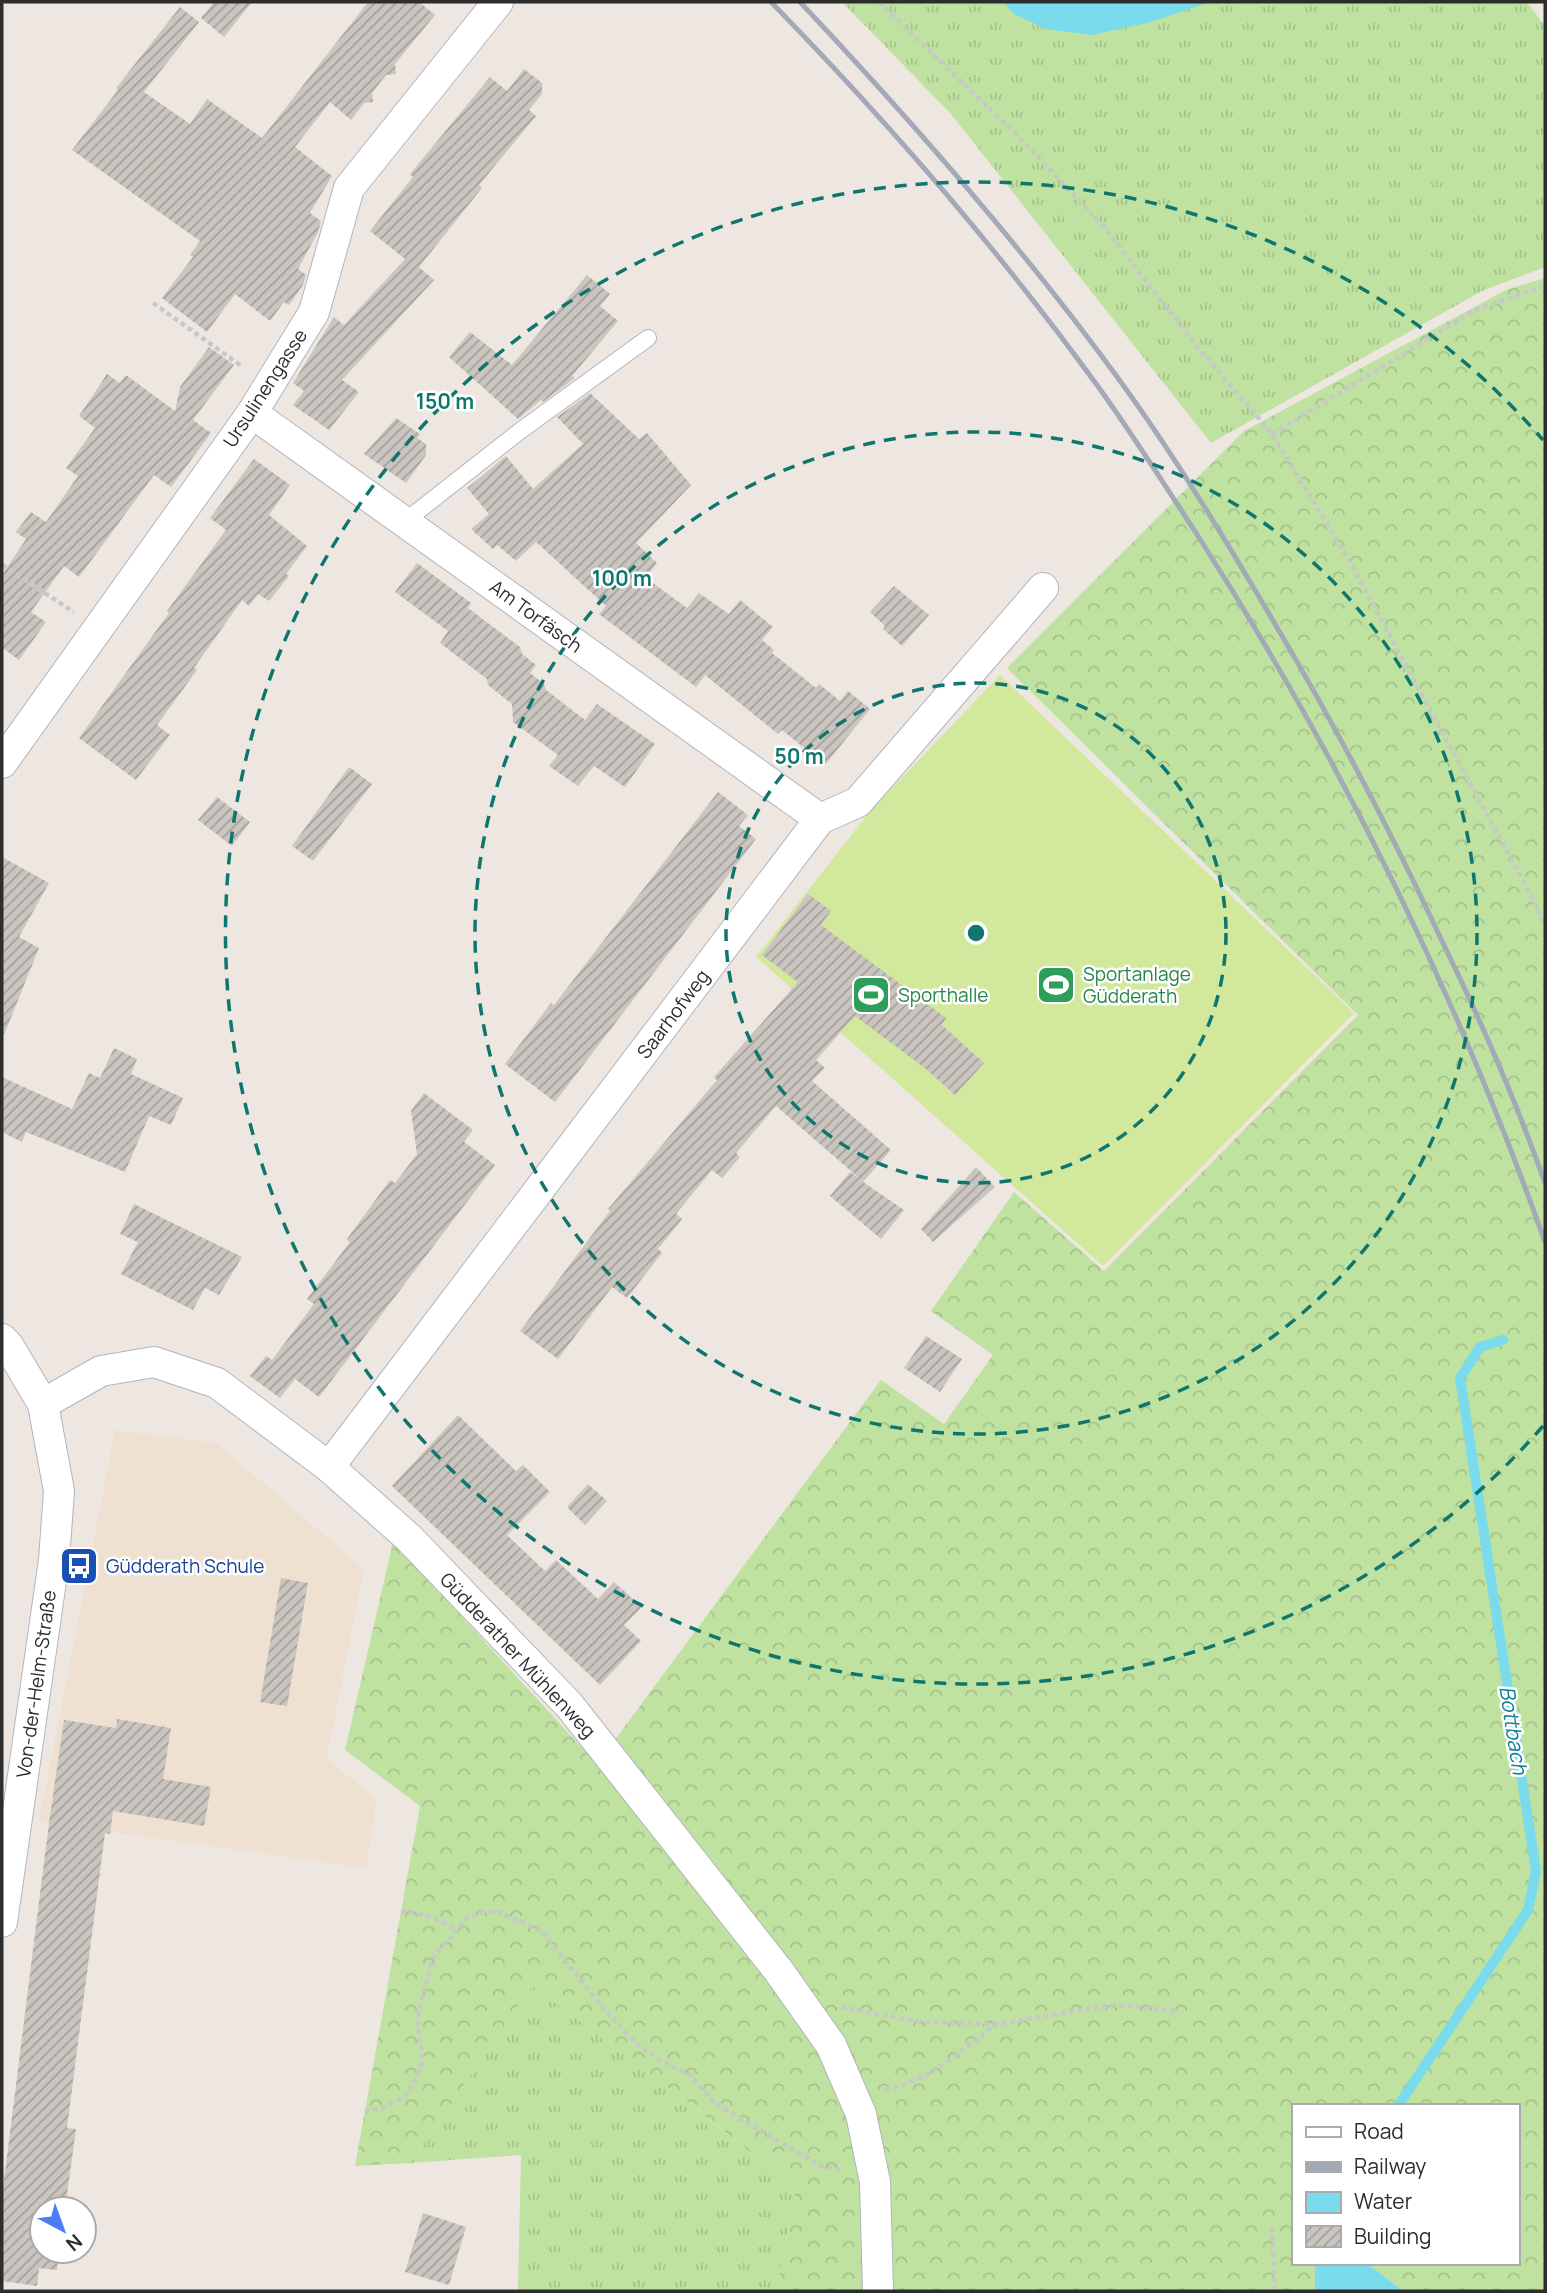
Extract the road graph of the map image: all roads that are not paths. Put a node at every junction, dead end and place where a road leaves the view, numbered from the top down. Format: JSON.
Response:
{"nodes":[{"id":1,"x":499,"y":2,"type":"edge"},
{"id":2,"x":648,"y":338,"type":"dead end"},
{"id":3,"x":252,"y":413,"type":"junction"},
{"id":4,"x":404,"y":522,"type":"junction"},
{"id":5,"x":1043,"y":588,"type":"dead end"},
{"id":6,"x":2,"y":763,"type":"edge"},
{"id":7,"x":820,"y":819,"type":"junction"},
{"id":8,"x":2,"y":1339,"type":"edge"},
{"id":9,"x":43,"y":1404,"type":"junction"},
{"id":10,"x":329,"y":1467,"type":"junction"},
{"id":11,"x":7,"y":1835,"type":"edge"},
{"id":12,"x":2,"y":1922,"type":"edge"},
{"id":13,"x":878,"y":2291,"type":"edge"}],
"edges":[{"from":1,"to":3,"type":"street","name":"Ursulinengasse"},
{"from":2,"to":4,"type":"lane"},
{"from":3,"to":4,"type":"street","name":"Am Torfäsch"},
{"from":3,"to":6,"type":"street","name":"Ursulinengasse"},
{"from":4,"to":7,"type":"street","name":"Am Torfäsch"},
{"from":5,"to":7,"type":"street","name":"Saarhofweg"},
{"from":7,"to":10,"type":"street","name":"Saarhofweg"},
{"from":8,"to":9,"type":"street"},
{"from":9,"to":10,"type":"street","name":"Güdderather Mühlenweg"},
{"from":9,"to":11,"type":"street","name":"Von-der-Helm-Straße"},
{"from":10,"to":13,"type":"street","name":"Güdderather Mühlenweg"},
{"from":11,"to":12,"type":"street","name":"Von-der-Helm-Straße"}]}
